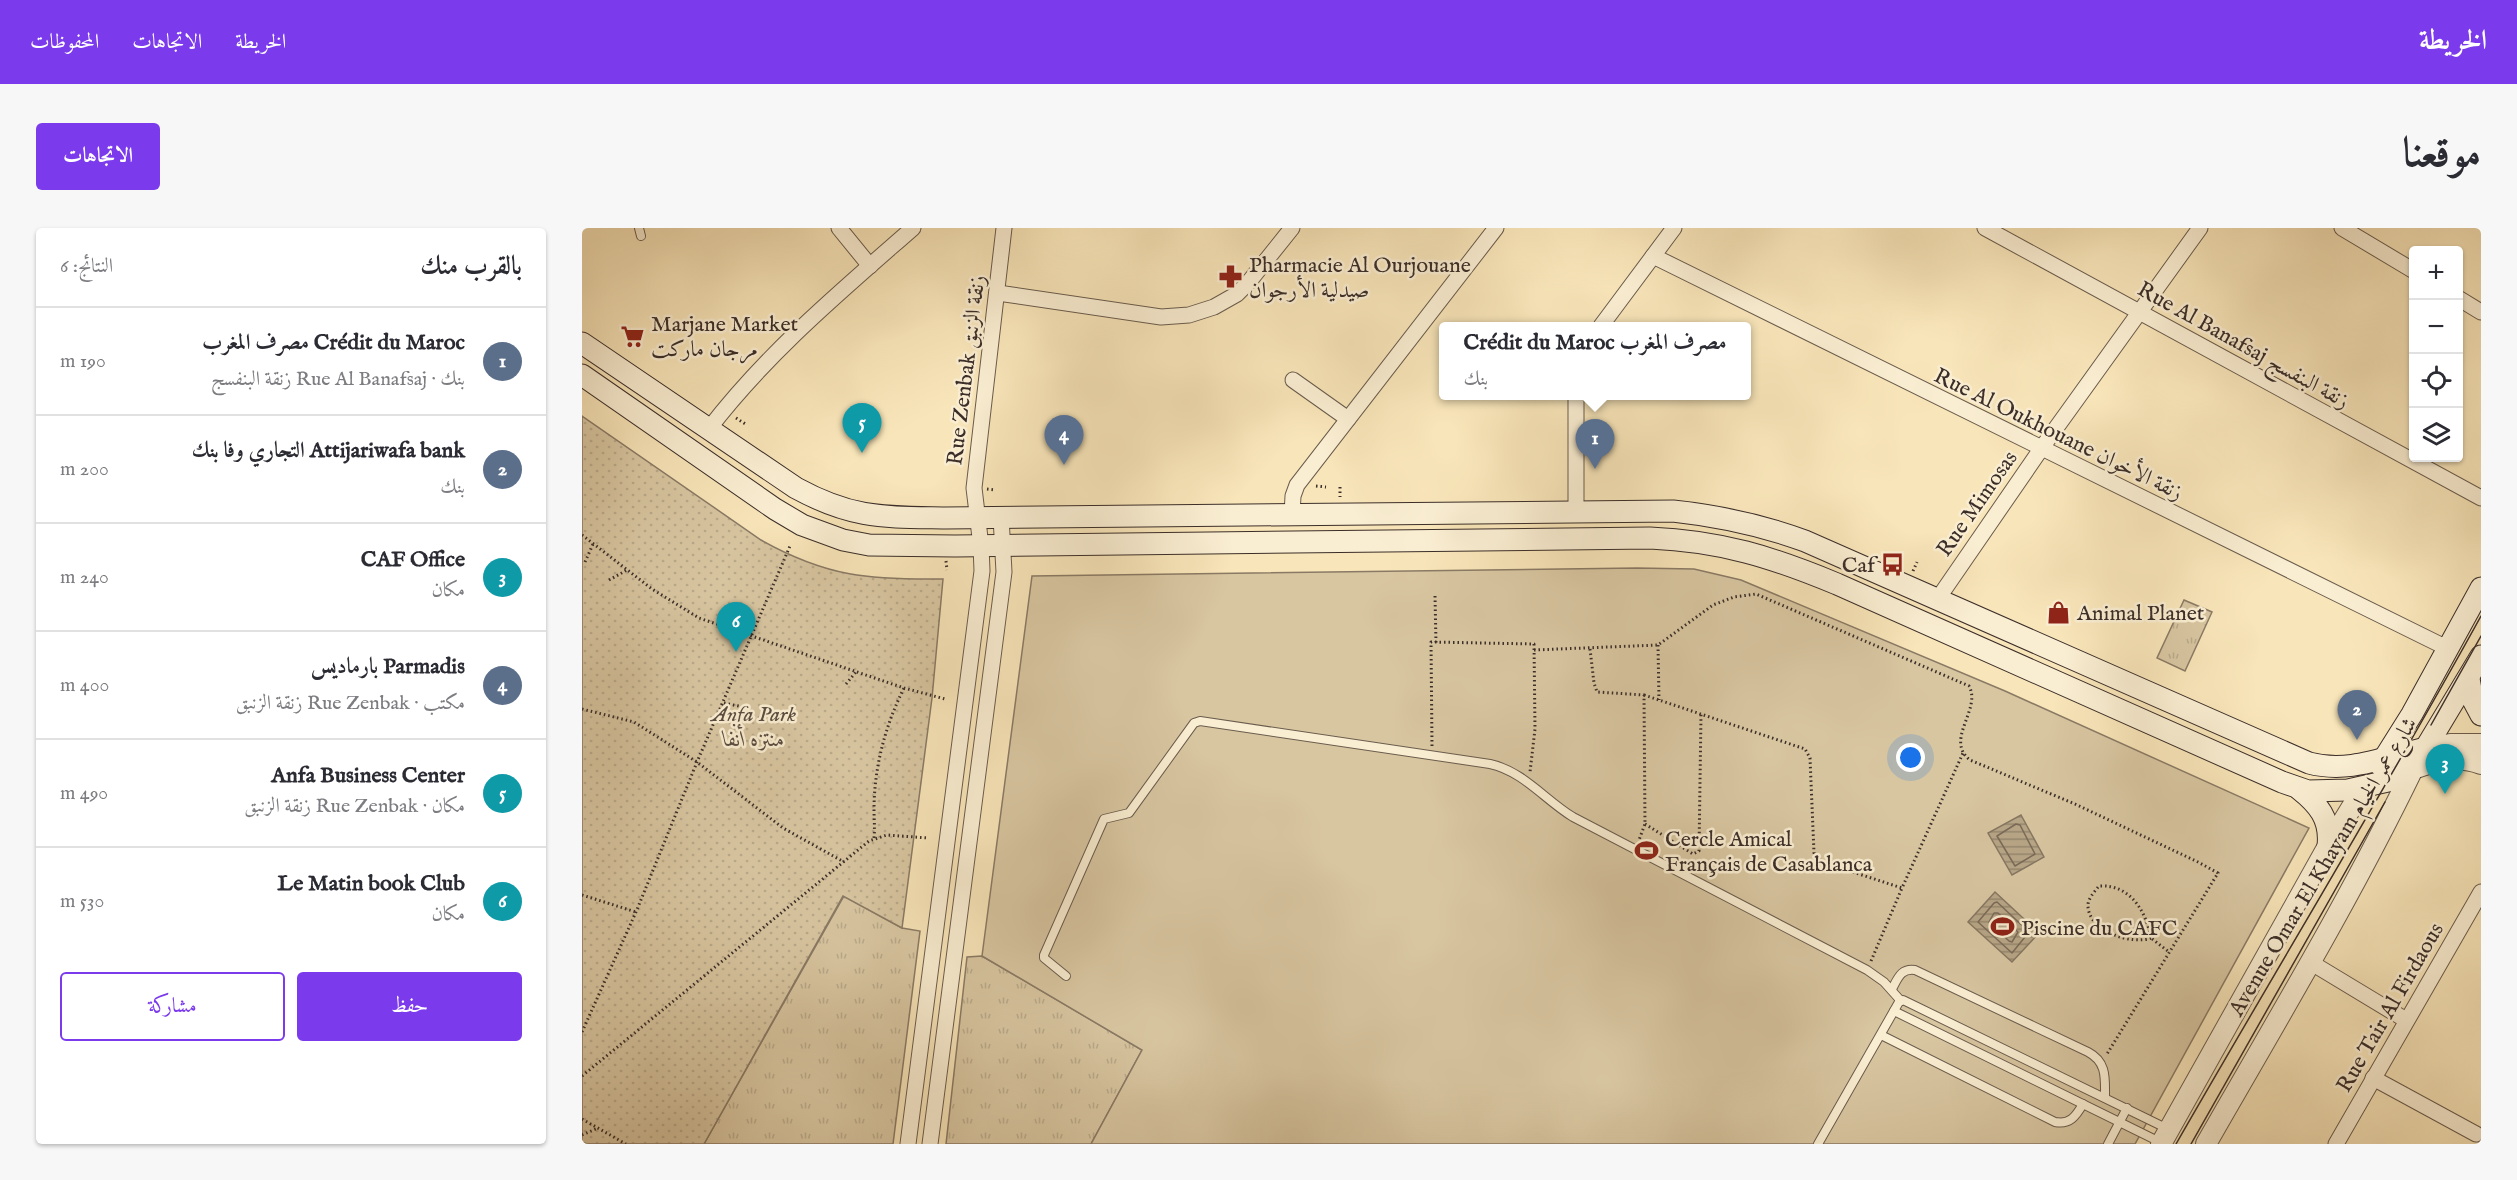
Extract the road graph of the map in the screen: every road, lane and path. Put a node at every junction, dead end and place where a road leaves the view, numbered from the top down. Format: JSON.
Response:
{"nodes":[{"id":1,"x":839,"y":228,"type":"edge"},
{"id":2,"x":913,"y":228,"type":"edge"},
{"id":3,"x":1004,"y":228,"type":"edge"},
{"id":4,"x":1292,"y":228,"type":"edge"},
{"id":5,"x":1497,"y":228,"type":"edge"},
{"id":6,"x":1674,"y":228,"type":"edge"},
{"id":7,"x":1985,"y":228,"type":"edge"},
{"id":8,"x":2200,"y":228,"type":"edge"},
{"id":9,"x":2342,"y":228,"type":"edge"},
{"id":10,"x":1653,"y":256,"type":"junction"},
{"id":11,"x":870,"y":266,"type":"junction"},
{"id":12,"x":2409,"y":268,"type":"edge"},
{"id":13,"x":998,"y":293,"type":"junction"},
{"id":14,"x":2461,"y":300,"type":"edge"},
{"id":15,"x":2139,"y":312,"type":"junction"},
{"id":16,"x":2481,"y":312,"type":"edge"},
{"id":17,"x":1605,"y":322,"type":"edge"},
{"id":18,"x":582,"y":343,"type":"edge"},
{"id":19,"x":582,"y":375,"type":"edge"},
{"id":20,"x":1293,"y":380,"type":"dead end"},
{"id":21,"x":1576,"y":400,"type":"edge"},
{"id":22,"x":735,"y":418,"type":"dead end"},
{"id":23,"x":1348,"y":419,"type":"junction"},
{"id":24,"x":747,"y":425,"type":"dead end"},
{"id":25,"x":708,"y":430,"type":"junction"},
{"id":26,"x":2041,"y":449,"type":"junction"},
{"id":27,"x":2481,"y":498,"type":"edge"},
{"id":28,"x":1576,"y":512,"type":"junction"},
{"id":29,"x":1292,"y":515,"type":"junction"},
{"id":30,"x":978,"y":517,"type":"junction"},
{"id":31,"x":1000,"y":517,"type":"junction"},
{"id":32,"x":582,"y":535,"type":"edge"},
{"id":33,"x":593,"y":544,"type":"junction"},
{"id":34,"x":1003,"y":545,"type":"junction"},
{"id":35,"x":790,"y":546,"type":"dead end"},
{"id":36,"x":981,"y":546,"type":"junction"},
{"id":37,"x":585,"y":562,"type":"dead end"},
{"id":38,"x":627,"y":570,"type":"junction"},
{"id":39,"x":609,"y":580,"type":"dead end"},
{"id":40,"x":2481,"y":588,"type":"edge"},
{"id":41,"x":1435,"y":596,"type":"dead end"},
{"id":42,"x":1937,"y":600,"type":"junction"},
{"id":43,"x":752,"y":638,"type":"junction"},
{"id":44,"x":1436,"y":643,"type":"junction"},
{"id":45,"x":1658,"y":645,"type":"junction"},
{"id":46,"x":2446,"y":648,"type":"junction"},
{"id":47,"x":1590,"y":649,"type":"junction"},
{"id":48,"x":1534,"y":650,"type":"junction"},
{"id":49,"x":2481,"y":656,"type":"edge"},
{"id":50,"x":856,"y":672,"type":"junction"},
{"id":51,"x":2469,"y":679,"type":"junction"},
{"id":52,"x":846,"y":684,"type":"dead end"},
{"id":53,"x":904,"y":688,"type":"junction"},
{"id":54,"x":1644,"y":695,"type":"junction"},
{"id":55,"x":945,"y":699,"type":"dead end"},
{"id":56,"x":1659,"y":700,"type":"junction"},
{"id":57,"x":724,"y":702,"type":"junction"},
{"id":58,"x":743,"y":707,"type":"dead end"},
{"id":59,"x":582,"y":709,"type":"edge"},
{"id":60,"x":1701,"y":714,"type":"junction"},
{"id":61,"x":2481,"y":715,"type":"edge"},
{"id":62,"x":2481,"y":744,"type":"edge"},
{"id":63,"x":2427,"y":748,"type":"junction"},
{"id":64,"x":1963,"y":753,"type":"junction"},
{"id":65,"x":1432,"y":755,"type":"junction"},
{"id":66,"x":2384,"y":759,"type":"junction"},
{"id":67,"x":697,"y":762,"type":"junction"},
{"id":68,"x":2481,"y":765,"type":"edge"},
{"id":69,"x":2413,"y":769,"type":"junction"},
{"id":70,"x":1528,"y":783,"type":"junction"},
{"id":71,"x":2364,"y":787,"type":"junction"},
{"id":72,"x":2299,"y":789,"type":"junction"},
{"id":73,"x":1645,"y":824,"type":"junction"},
{"id":74,"x":874,"y":838,"type":"junction"},
{"id":75,"x":928,"y":838,"type":"dead end"},
{"id":76,"x":2328,"y":846,"type":"junction"},
{"id":77,"x":1635,"y":850,"type":"junction"},
{"id":78,"x":844,"y":862,"type":"junction"},
{"id":79,"x":1902,"y":888,"type":"junction"},
{"id":80,"x":2481,"y":892,"type":"edge"},
{"id":81,"x":582,"y":895,"type":"edge"},
{"id":82,"x":636,"y":912,"type":"junction"},
{"id":83,"x":2151,"y":938,"type":"junction"},
{"id":84,"x":2169,"y":952,"type":"junction"},
{"id":85,"x":2310,"y":962,"type":"junction"},
{"id":86,"x":1867,"y":970,"type":"junction"},
{"id":87,"x":1065,"y":976,"type":"dead end"},
{"id":88,"x":1892,"y":989,"type":"junction"},
{"id":89,"x":1901,"y":1001,"type":"junction"},
{"id":90,"x":1894,"y":1011,"type":"junction"},
{"id":91,"x":1936,"y":1014,"type":"junction"},
{"id":92,"x":2406,"y":1020,"type":"junction"},
{"id":93,"x":1929,"y":1028,"type":"junction"},
{"id":94,"x":582,"y":1032,"type":"edge"},
{"id":95,"x":1881,"y":1035,"type":"junction"},
{"id":96,"x":2023,"y":1057,"type":"junction"},
{"id":97,"x":2101,"y":1063,"type":"junction"},
{"id":98,"x":2016,"y":1071,"type":"junction"},
{"id":99,"x":582,"y":1076,"type":"edge"},
{"id":100,"x":2373,"y":1078,"type":"junction"},
{"id":101,"x":2105,"y":1097,"type":"junction"},
{"id":102,"x":2083,"y":1104,"type":"junction"},
{"id":103,"x":2127,"y":1108,"type":"junction"},
{"id":104,"x":582,"y":1119,"type":"edge"},
{"id":105,"x":2120,"y":1122,"type":"junction"},
{"id":106,"x":598,"y":1128,"type":"junction"},
{"id":107,"x":2475,"y":1134,"type":"edge"},
{"id":108,"x":582,"y":1135,"type":"edge"},
{"id":109,"x":617,"y":1139,"type":"junction"},
{"id":110,"x":2164,"y":1139,"type":"edge"},
{"id":111,"x":612,"y":1144,"type":"edge"},
{"id":112,"x":626,"y":1144,"type":"edge"},
{"id":113,"x":908,"y":1144,"type":"edge"},
{"id":114,"x":930,"y":1144,"type":"edge"},
{"id":115,"x":1818,"y":1144,"type":"edge"},
{"id":116,"x":2108,"y":1144,"type":"edge"},
{"id":117,"x":2206,"y":1144,"type":"edge"},
{"id":118,"x":2336,"y":1144,"type":"edge"}],
"edges":[{"from":1,"to":11,"type":"street"},
{"from":2,"to":11,"type":"street"},
{"from":3,"to":13,"type":"street","name":"Rue Zenbak زنقة الزنبق"},
{"from":4,"to":13,"type":"street"},
{"from":5,"to":23,"type":"street"},
{"from":6,"to":10,"type":"street"},
{"from":7,"to":15,"type":"street","name":"Rue Al Banafsaj زنقة البنفسج"},
{"from":8,"to":15,"type":"street","name":"Rue Mimosas"},
{"from":9,"to":12,"type":"street"},
{"from":10,"to":17,"type":"street"},
{"from":10,"to":26,"type":"street","name":"Rue Al Oukhouane زنقة الأخوان"},
{"from":11,"to":25,"type":"street"},
{"from":13,"to":30,"type":"street","name":"Rue Zenbak زنقة الزنبق"},
{"from":14,"to":16,"type":"street"},
{"from":15,"to":26,"type":"street","name":"Rue Mimosas"},
{"from":15,"to":27,"type":"street","name":"Rue Al Banafsaj زنقة البنفسج"},
{"from":18,"to":25,"type":"main road"},
{"from":19,"to":36,"type":"main road"},
{"from":20,"to":23,"type":"street"},
{"from":21,"to":28,"type":"street"},
{"from":22,"to":24,"type":"path"},
{"from":23,"to":29,"type":"street"},
{"from":25,"to":30,"type":"main road"},
{"from":26,"to":42,"type":"street","name":"Rue Mimosas"},
{"from":26,"to":46,"type":"street","name":"Rue Al Oukhouane زنقة الأخوان"},
{"from":28,"to":29,"type":"main road"},
{"from":28,"to":42,"type":"main road"},
{"from":29,"to":31,"type":"main road"},
{"from":30,"to":31,"type":"main road"},
{"from":30,"to":36,"type":"street","name":"Rue Zenbak زنقة الزنبق"},
{"from":31,"to":34,"type":"street"},
{"from":32,"to":33,"type":"path"},
{"from":33,"to":37,"type":"path"},
{"from":33,"to":38,"type":"path"},
{"from":34,"to":36,"type":"main road"},
{"from":34,"to":72,"type":"main road"},
{"from":34,"to":114,"type":"street"},
{"from":35,"to":43,"type":"path"},
{"from":36,"to":113,"type":"street","name":"Rue Zenbak زنقة الزنبق"},
{"from":38,"to":39,"type":"path"},
{"from":38,"to":43,"type":"path"},
{"from":40,"to":46,"type":"main road","name":"Avenue Omar El Khayam شارع عمر الخيام"},
{"from":41,"to":44,"type":"path"},
{"from":42,"to":66,"type":"main road"},
{"from":43,"to":50,"type":"path"},
{"from":43,"to":57,"type":"path"},
{"from":44,"to":48,"type":"path"},
{"from":44,"to":65,"type":"path"},
{"from":45,"to":47,"type":"path"},
{"from":45,"to":56,"type":"path"},
{"from":45,"to":64,"type":"path"},
{"from":46,"to":66,"type":"main road","name":"Avenue Omar El Khayam شارع عمر الخيام"},
{"from":47,"to":48,"type":"path"},
{"from":47,"to":54,"type":"path"},
{"from":48,"to":70,"type":"path"},
{"from":49,"to":51,"type":"main road","name":"Avenue Omar El Khayam شارع عمر الخيام"},
{"from":50,"to":52,"type":"path"},
{"from":50,"to":53,"type":"path"},
{"from":51,"to":61,"type":"main road"},
{"from":51,"to":63,"type":"main road","name":"Avenue Omar El Khayam شارع عمر الخيام"},
{"from":53,"to":55,"type":"path"},
{"from":53,"to":74,"type":"path"},
{"from":54,"to":56,"type":"path"},
{"from":54,"to":73,"type":"path"},
{"from":56,"to":60,"type":"path"},
{"from":57,"to":58,"type":"path"},
{"from":57,"to":67,"type":"path"},
{"from":59,"to":67,"type":"path"},
{"from":60,"to":73,"type":"path"},
{"from":60,"to":79,"type":"path"},
{"from":62,"to":63,"type":"street"},
{"from":63,"to":66,"type":"main road"},
{"from":63,"to":69,"type":"main road","name":"Avenue Omar El Khayam شارع عمر الخيام"},
{"from":64,"to":79,"type":"path"},
{"from":64,"to":84,"type":"path"},
{"from":65,"to":70,"type":"lane"},
{"from":65,"to":87,"type":"lane"},
{"from":66,"to":71,"type":"main road","name":"Avenue Omar El Khayam شارع عمر الخيام"},
{"from":67,"to":78,"type":"path"},
{"from":67,"to":82,"type":"path"},
{"from":68,"to":69,"type":"street"},
{"from":69,"to":71,"type":"main road"},
{"from":69,"to":85,"type":"street","name":"Avenue Omar El Khayam شارع عمر الخيام"},
{"from":70,"to":77,"type":"lane"},
{"from":71,"to":72,"type":"main road"},
{"from":71,"to":76,"type":"street","name":"Avenue Omar El Khayam شارع عمر الخيام"},
{"from":72,"to":76,"type":"main road"},
{"from":73,"to":77,"type":"path"},
{"from":74,"to":75,"type":"path"},
{"from":74,"to":78,"type":"path"},
{"from":76,"to":110,"type":"street","name":"Avenue Omar El Khayam شارع عمر الخيام"},
{"from":77,"to":86,"type":"lane"},
{"from":78,"to":99,"type":"path"},
{"from":79,"to":86,"type":"path"},
{"from":80,"to":92,"type":"street","name":"Rue Tair Al Firdaous"},
{"from":81,"to":82,"type":"path"},
{"from":82,"to":94,"type":"path"},
{"from":83,"to":83,"type":"path"},
{"from":83,"to":84,"type":"path"},
{"from":84,"to":97,"type":"path"},
{"from":85,"to":92,"type":"street"},
{"from":85,"to":117,"type":"street","name":"Avenue Omar El Khayam شارع عمر الخيام"},
{"from":86,"to":88,"type":"lane"},
{"from":88,"to":89,"type":"lane"},
{"from":88,"to":97,"type":"lane"},
{"from":89,"to":90,"type":"lane"},
{"from":89,"to":91,"type":"lane"},
{"from":90,"to":93,"type":"lane"},
{"from":90,"to":95,"type":"lane"},
{"from":91,"to":93,"type":"lane"},
{"from":91,"to":96,"type":"lane"},
{"from":92,"to":100,"type":"street","name":"Rue Tair Al Firdaous"},
{"from":93,"to":98,"type":"lane"},
{"from":95,"to":102,"type":"lane"},
{"from":95,"to":115,"type":"lane"},
{"from":96,"to":98,"type":"lane"},
{"from":96,"to":101,"type":"lane"},
{"from":97,"to":101,"type":"lane"},
{"from":98,"to":102,"type":"lane"},
{"from":100,"to":107,"type":"street"},
{"from":100,"to":118,"type":"street","name":"Rue Tair Al Firdaous"},
{"from":101,"to":103,"type":"lane"},
{"from":102,"to":105,"type":"lane"},
{"from":103,"to":105,"type":"lane"},
{"from":103,"to":110,"type":"lane"},
{"from":104,"to":106,"type":"path"},
{"from":105,"to":110,"type":"lane"},
{"from":105,"to":116,"type":"lane"},
{"from":106,"to":108,"type":"path"},
{"from":106,"to":109,"type":"path"},
{"from":109,"to":111,"type":"path"},
{"from":109,"to":112,"type":"path"}]}
